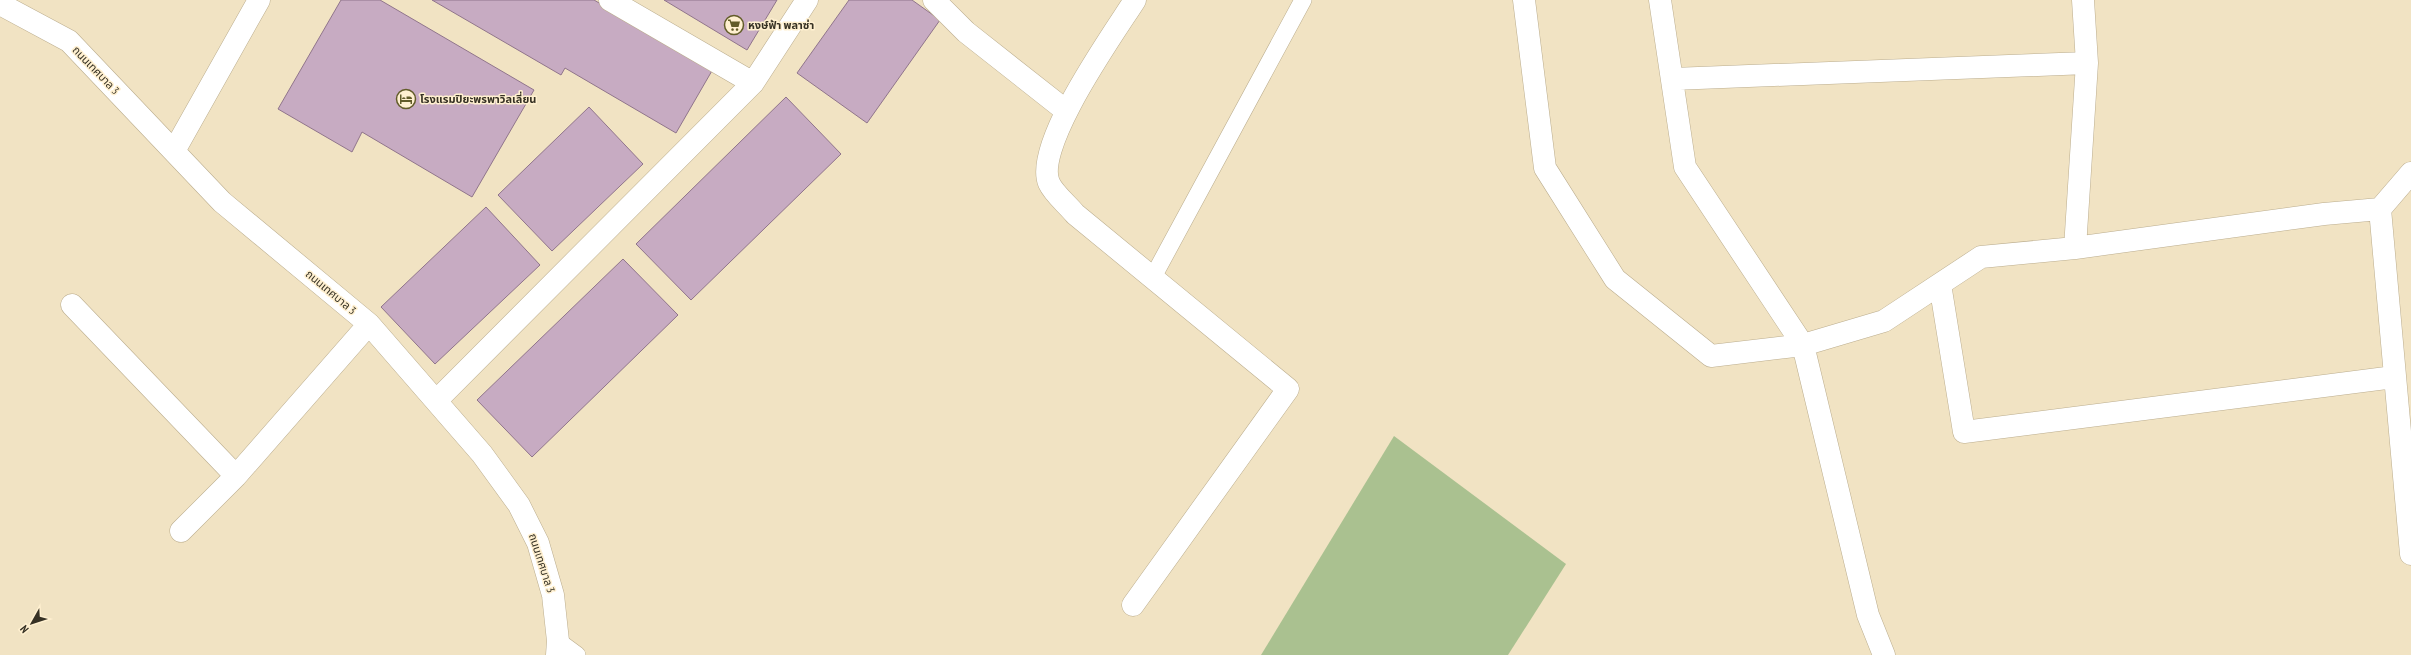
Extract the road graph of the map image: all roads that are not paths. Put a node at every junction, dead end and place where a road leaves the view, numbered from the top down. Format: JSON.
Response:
{"nodes":[{"id":1,"x":259,"y":0,"type":"edge"},
{"id":2,"x":610,"y":0,"type":"edge"},
{"id":3,"x":807,"y":0,"type":"edge"},
{"id":4,"x":934,"y":0,"type":"edge"},
{"id":5,"x":1135,"y":0,"type":"edge"},
{"id":6,"x":1303,"y":0,"type":"edge"},
{"id":7,"x":1524,"y":0,"type":"edge"},
{"id":8,"x":1660,"y":0,"type":"edge"},
{"id":9,"x":2083,"y":0,"type":"edge"},
{"id":10,"x":0,"y":4,"type":"edge"},
{"id":11,"x":2087,"y":63,"type":"junction"},
{"id":12,"x":1673,"y":79,"type":"junction"},
{"id":13,"x":753,"y":83,"type":"junction"},
{"id":14,"x":1065,"y":110,"type":"junction"},
{"id":15,"x":174,"y":152,"type":"junction"},
{"id":16,"x":2411,"y":174,"type":"edge"},
{"id":17,"x":2380,"y":209,"type":"junction"},
{"id":18,"x":2075,"y":248,"type":"junction"},
{"id":19,"x":1153,"y":277,"type":"junction"},
{"id":20,"x":1940,"y":284,"type":"junction"},
{"id":21,"x":72,"y":305,"type":"dead end"},
{"id":22,"x":368,"y":324,"type":"junction"},
{"id":23,"x":1803,"y":345,"type":"junction"},
{"id":24,"x":2394,"y":376,"type":"junction"},
{"id":25,"x":436,"y":400,"type":"junction"},
{"id":26,"x":236,"y":476,"type":"junction"},
{"id":27,"x":182,"y":531,"type":"dead end"},
{"id":28,"x":2411,"y":554,"type":"edge"},
{"id":29,"x":1132,"y":605,"type":"dead end"},
{"id":30,"x":557,"y":648,"type":"edge"},
{"id":31,"x":577,"y":655,"type":"edge"},
{"id":32,"x":1884,"y":655,"type":"edge"}],
"edges":[{"from":1,"to":15,"type":"street"},
{"from":2,"to":13,"type":"street"},
{"from":3,"to":13,"type":"street"},
{"from":4,"to":14,"type":"street"},
{"from":5,"to":14,"type":"street"},
{"from":6,"to":19,"type":"lane"},
{"from":7,"to":23,"type":"street"},
{"from":8,"to":12,"type":"street"},
{"from":9,"to":11,"type":"street"},
{"from":10,"to":15,"type":"street","name":"ถนนเทศบาล 3"},
{"from":11,"to":12,"type":"street"},
{"from":11,"to":18,"type":"street"},
{"from":12,"to":23,"type":"street"},
{"from":13,"to":25,"type":"street"},
{"from":14,"to":19,"type":"street"},
{"from":15,"to":22,"type":"street","name":"ถนนเทศบาล 3"},
{"from":16,"to":17,"type":"street"},
{"from":17,"to":18,"type":"street"},
{"from":17,"to":24,"type":"street"},
{"from":18,"to":20,"type":"street"},
{"from":19,"to":29,"type":"street"},
{"from":20,"to":23,"type":"street"},
{"from":20,"to":24,"type":"street"},
{"from":21,"to":26,"type":"street"},
{"from":22,"to":25,"type":"street","name":"ถนนเทศบาล 3"},
{"from":22,"to":26,"type":"street"},
{"from":23,"to":32,"type":"street"},
{"from":24,"to":28,"type":"street"},
{"from":25,"to":30,"type":"street","name":"ถนนเทศบาล 3"},
{"from":26,"to":27,"type":"street"},
{"from":30,"to":31,"type":"lane"}]}
